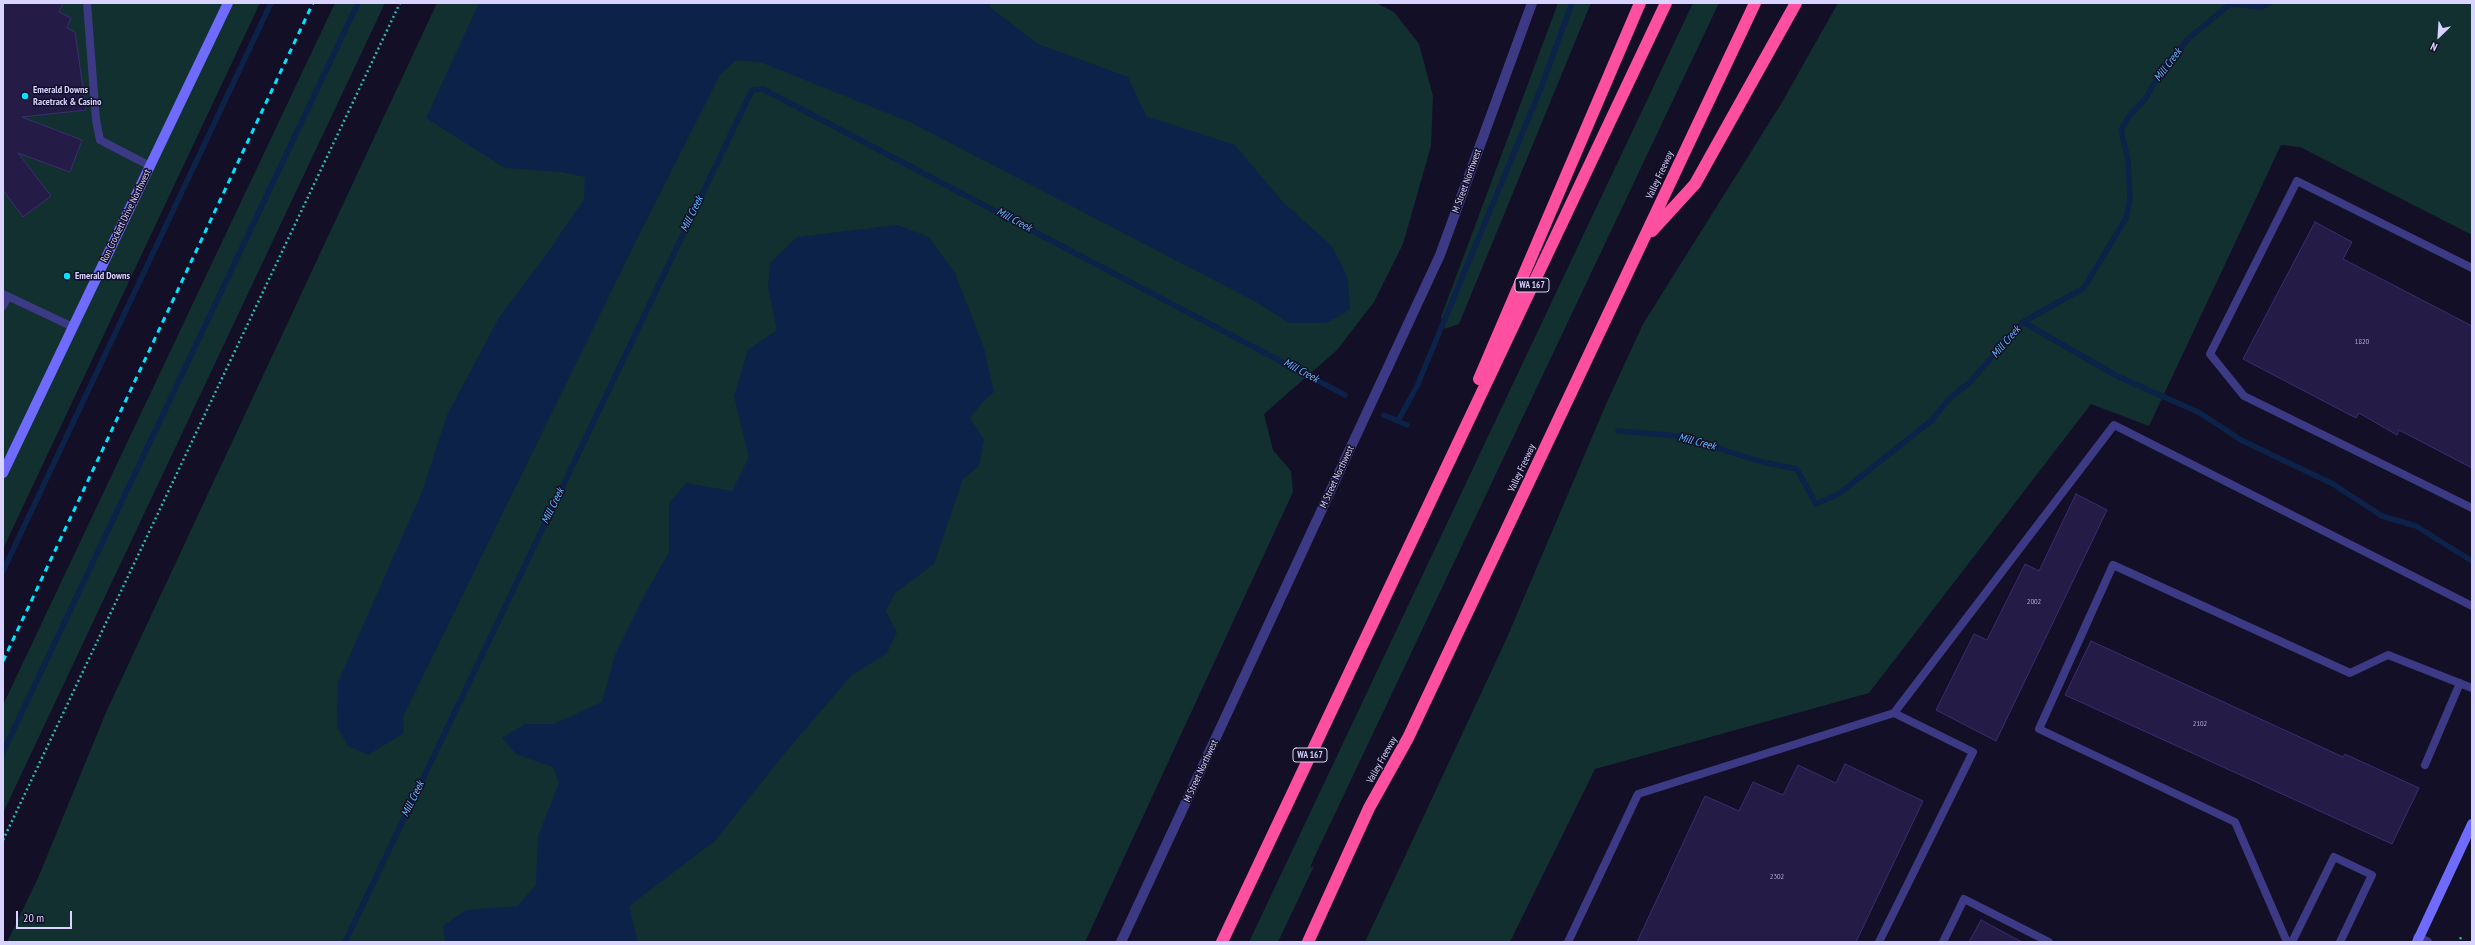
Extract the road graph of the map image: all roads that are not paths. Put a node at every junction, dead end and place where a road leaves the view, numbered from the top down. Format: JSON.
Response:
{"nodes":[{"id":1,"x":87,"y":3,"type":"edge"},
{"id":2,"x":228,"y":3,"type":"edge"},
{"id":3,"x":1532,"y":3,"type":"edge"},
{"id":4,"x":1640,"y":3,"type":"edge"},
{"id":5,"x":1666,"y":3,"type":"edge"},
{"id":6,"x":1755,"y":3,"type":"edge"},
{"id":7,"x":1796,"y":3,"type":"edge"},
{"id":8,"x":150,"y":166,"type":"junction"},
{"id":9,"x":1643,"y":240,"type":"junction"},
{"id":10,"x":2472,"y":268,"type":"edge"},
{"id":11,"x":5,"y":296,"type":"edge"},
{"id":12,"x":3,"y":306,"type":"edge"},
{"id":13,"x":73,"y":327,"type":"junction"},
{"id":14,"x":3,"y":473,"type":"edge"},
{"id":15,"x":2472,"y":508,"type":"edge"},
{"id":16,"x":1398,"y":568,"type":"junction"},
{"id":17,"x":2472,"y":606,"type":"edge"},
{"id":18,"x":2460,"y":683,"type":"junction"},
{"id":19,"x":2472,"y":688,"type":"edge"},
{"id":20,"x":1894,"y":713,"type":"junction"},
{"id":21,"x":2425,"y":765,"type":"dead end"},
{"id":22,"x":2472,"y":824,"type":"edge"},
{"id":23,"x":2421,"y":941,"type":"edge"},
{"id":24,"x":1121,"y":942,"type":"edge"},
{"id":25,"x":1222,"y":942,"type":"edge"},
{"id":26,"x":1308,"y":942,"type":"edge"},
{"id":27,"x":1568,"y":942,"type":"edge"},
{"id":28,"x":1879,"y":942,"type":"edge"},
{"id":29,"x":1943,"y":942,"type":"edge"},
{"id":30,"x":2049,"y":942,"type":"edge"},
{"id":31,"x":2287,"y":942,"type":"edge"},
{"id":32,"x":2292,"y":942,"type":"edge"},
{"id":33,"x":2340,"y":942,"type":"edge"}],
"edges":[{"from":1,"to":8,"type":"lane"},
{"from":2,"to":8,"type":"street","name":"Ron Crockett Drive Northwest"},
{"from":3,"to":24,"type":"street","name":"M Street Northwest"},
{"from":4,"to":16,"type":"highway"},
{"from":5,"to":16,"type":"highway","number":"WA 167"},
{"from":6,"to":9,"type":"highway","name":"Valley Freeway"},
{"from":7,"to":9,"type":"highway"},
{"from":8,"to":13,"type":"street","name":"Ron Crockett Drive Northwest"},
{"from":9,"to":26,"type":"highway","name":"Valley Freeway"},
{"from":10,"to":15,"type":"lane"},
{"from":11,"to":12,"type":"lane"},
{"from":11,"to":13,"type":"lane"},
{"from":13,"to":14,"type":"street","name":"Ron Crockett Drive Northwest"},
{"from":16,"to":25,"type":"highway","number":"WA 167"},
{"from":17,"to":20,"type":"lane"},
{"from":18,"to":19,"type":"lane"},
{"from":18,"to":21,"type":"lane"},
{"from":18,"to":31,"type":"lane"},
{"from":20,"to":27,"type":"lane"},
{"from":20,"to":28,"type":"lane"},
{"from":22,"to":23,"type":"street"},
{"from":29,"to":30,"type":"lane"},
{"from":32,"to":33,"type":"lane"}]}
